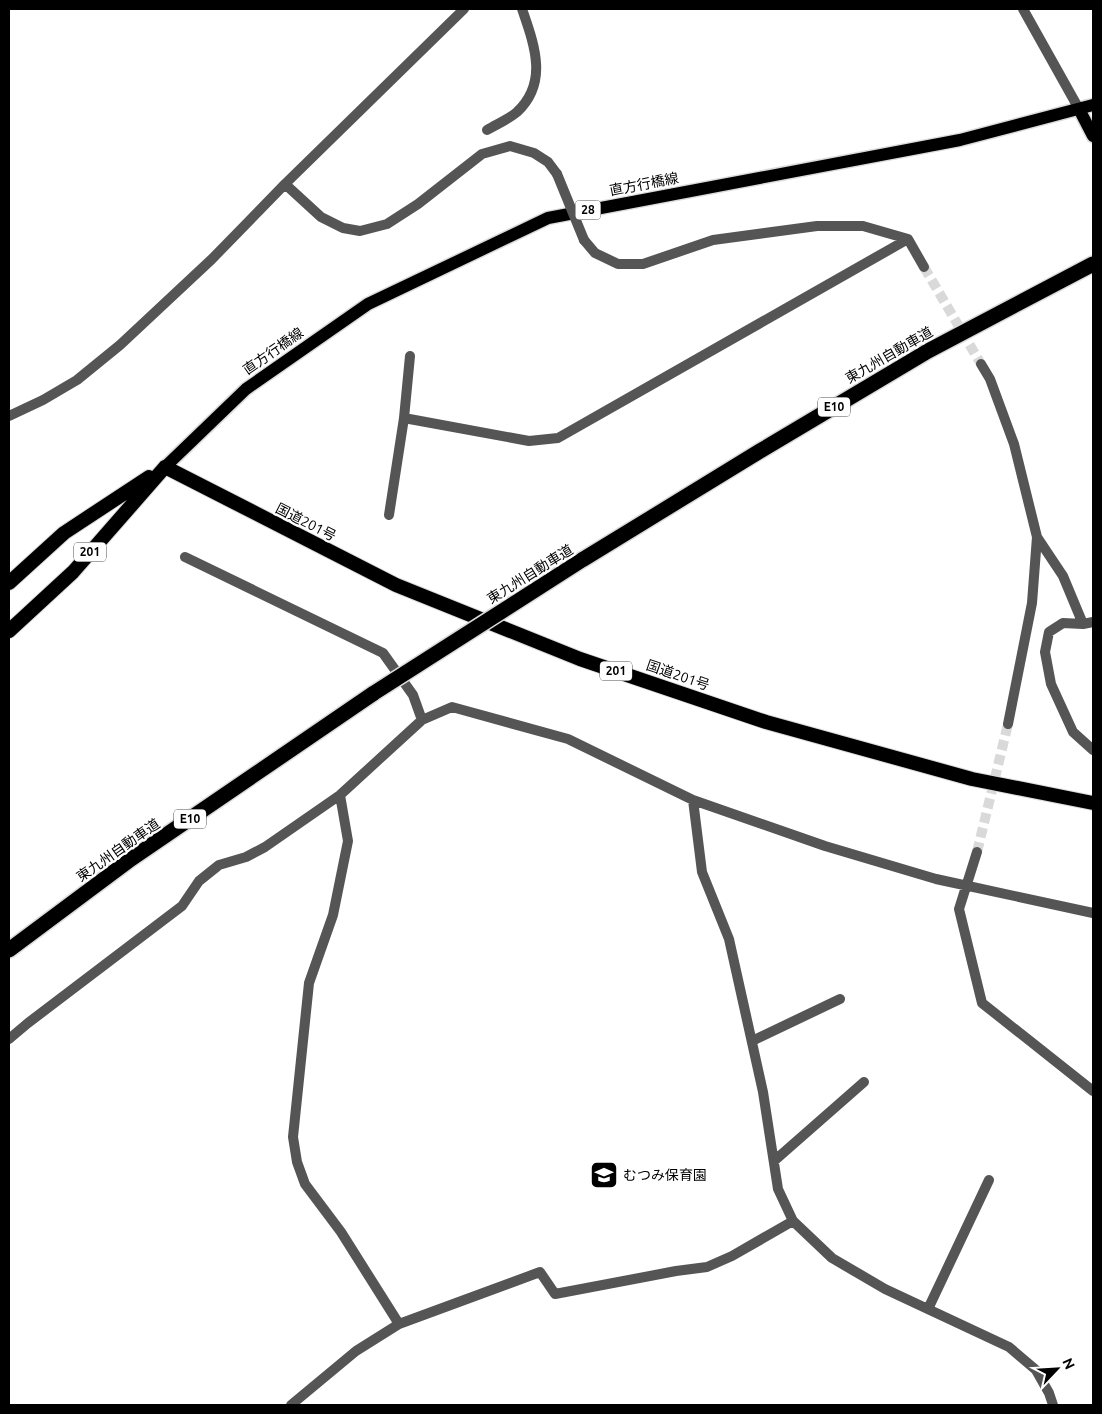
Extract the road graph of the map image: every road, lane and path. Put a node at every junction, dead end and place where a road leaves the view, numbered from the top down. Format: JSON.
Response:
{"nodes":[{"id":1,"x":464,"y":9,"type":"edge"},
{"id":2,"x":522,"y":9,"type":"edge"},
{"id":3,"x":1023,"y":9,"type":"edge"},
{"id":4,"x":1093,"y":105,"type":"edge"},
{"id":5,"x":1079,"y":109,"type":"junction"},
{"id":6,"x":487,"y":130,"type":"dead end"},
{"id":7,"x":1093,"y":136,"type":"edge"},
{"id":8,"x":285,"y":184,"type":"junction"},
{"id":9,"x":908,"y":239,"type":"junction"},
{"id":10,"x":1093,"y":264,"type":"edge"},
{"id":11,"x":924,"y":267,"type":"tunnel mouth"},
{"id":12,"x":410,"y":356,"type":"dead end"},
{"id":13,"x":981,"y":364,"type":"tunnel mouth"},
{"id":14,"x":9,"y":416,"type":"edge"},
{"id":15,"x":404,"y":418,"type":"junction"},
{"id":16,"x":165,"y":467,"type":"junction"},
{"id":17,"x":389,"y":515,"type":"dead end"},
{"id":18,"x":1037,"y":537,"type":"junction"},
{"id":19,"x":185,"y":557,"type":"dead end"},
{"id":20,"x":9,"y":583,"type":"edge"},
{"id":21,"x":1088,"y":623,"type":"edge"},
{"id":22,"x":9,"y":631,"type":"edge"},
{"id":23,"x":422,"y":720,"type":"junction"},
{"id":24,"x":1008,"y":724,"type":"tunnel mouth"},
{"id":25,"x":1093,"y":750,"type":"edge"},
{"id":26,"x":340,"y":795,"type":"junction"},
{"id":27,"x":693,"y":800,"type":"junction"},
{"id":28,"x":1093,"y":803,"type":"edge"},
{"id":29,"x":977,"y":852,"type":"tunnel mouth"},
{"id":30,"x":966,"y":886,"type":"junction"},
{"id":31,"x":1093,"y":912,"type":"edge"},
{"id":32,"x":9,"y":950,"type":"edge"},
{"id":33,"x":840,"y":999,"type":"dead end"},
{"id":34,"x":9,"y":1039,"type":"edge"},
{"id":35,"x":752,"y":1041,"type":"junction"},
{"id":36,"x":864,"y":1082,"type":"dead end"},
{"id":37,"x":1093,"y":1091,"type":"edge"},
{"id":38,"x":774,"y":1161,"type":"junction"},
{"id":39,"x":989,"y":1180,"type":"dead end"},
{"id":40,"x":793,"y":1221,"type":"junction"},
{"id":41,"x":928,"y":1309,"type":"junction"},
{"id":42,"x":399,"y":1324,"type":"junction"},
{"id":43,"x":291,"y":1405,"type":"edge"},
{"id":44,"x":1053,"y":1405,"type":"edge"}],
"edges":[{"from":1,"to":8,"type":"street"},
{"from":2,"to":6,"type":"street"},
{"from":3,"to":5,"type":"street"},
{"from":4,"to":5,"type":"main road","name":"直方行橋線","number":"28"},
{"from":5,"to":7,"type":"main road"},
{"from":5,"to":16,"type":"main road","name":"直方行橋線","number":"28"},
{"from":8,"to":9,"type":"street","bridge":true},
{"from":8,"to":14,"type":"street"},
{"from":9,"to":11,"type":"street"},
{"from":9,"to":15,"type":"street"},
{"from":10,"to":32,"type":"highway","name":"東九州自動車道","number":"E10","bridge":true},
{"from":12,"to":15,"type":"street"},
{"from":13,"to":18,"type":"street"},
{"from":15,"to":17,"type":"street"},
{"from":16,"to":20,"type":"highway","number":"201"},
{"from":16,"to":22,"type":"highway","number":"201"},
{"from":16,"to":28,"type":"highway","name":"国道201号","number":"201"},
{"from":18,"to":21,"type":"street"},
{"from":18,"to":24,"type":"street"},
{"from":19,"to":23,"type":"street"},
{"from":21,"to":25,"type":"street"},
{"from":23,"to":26,"type":"street"},
{"from":23,"to":27,"type":"street"},
{"from":26,"to":34,"type":"street"},
{"from":26,"to":42,"type":"street"},
{"from":27,"to":30,"type":"street"},
{"from":27,"to":35,"type":"street"},
{"from":29,"to":30,"type":"street"},
{"from":30,"to":31,"type":"street"},
{"from":30,"to":37,"type":"street"},
{"from":33,"to":35,"type":"street"},
{"from":35,"to":38,"type":"street"},
{"from":36,"to":38,"type":"street"},
{"from":38,"to":40,"type":"street"},
{"from":39,"to":41,"type":"street"},
{"from":40,"to":41,"type":"street"},
{"from":40,"to":42,"type":"street"},
{"from":41,"to":44,"type":"street"},
{"from":42,"to":43,"type":"street"}]}
